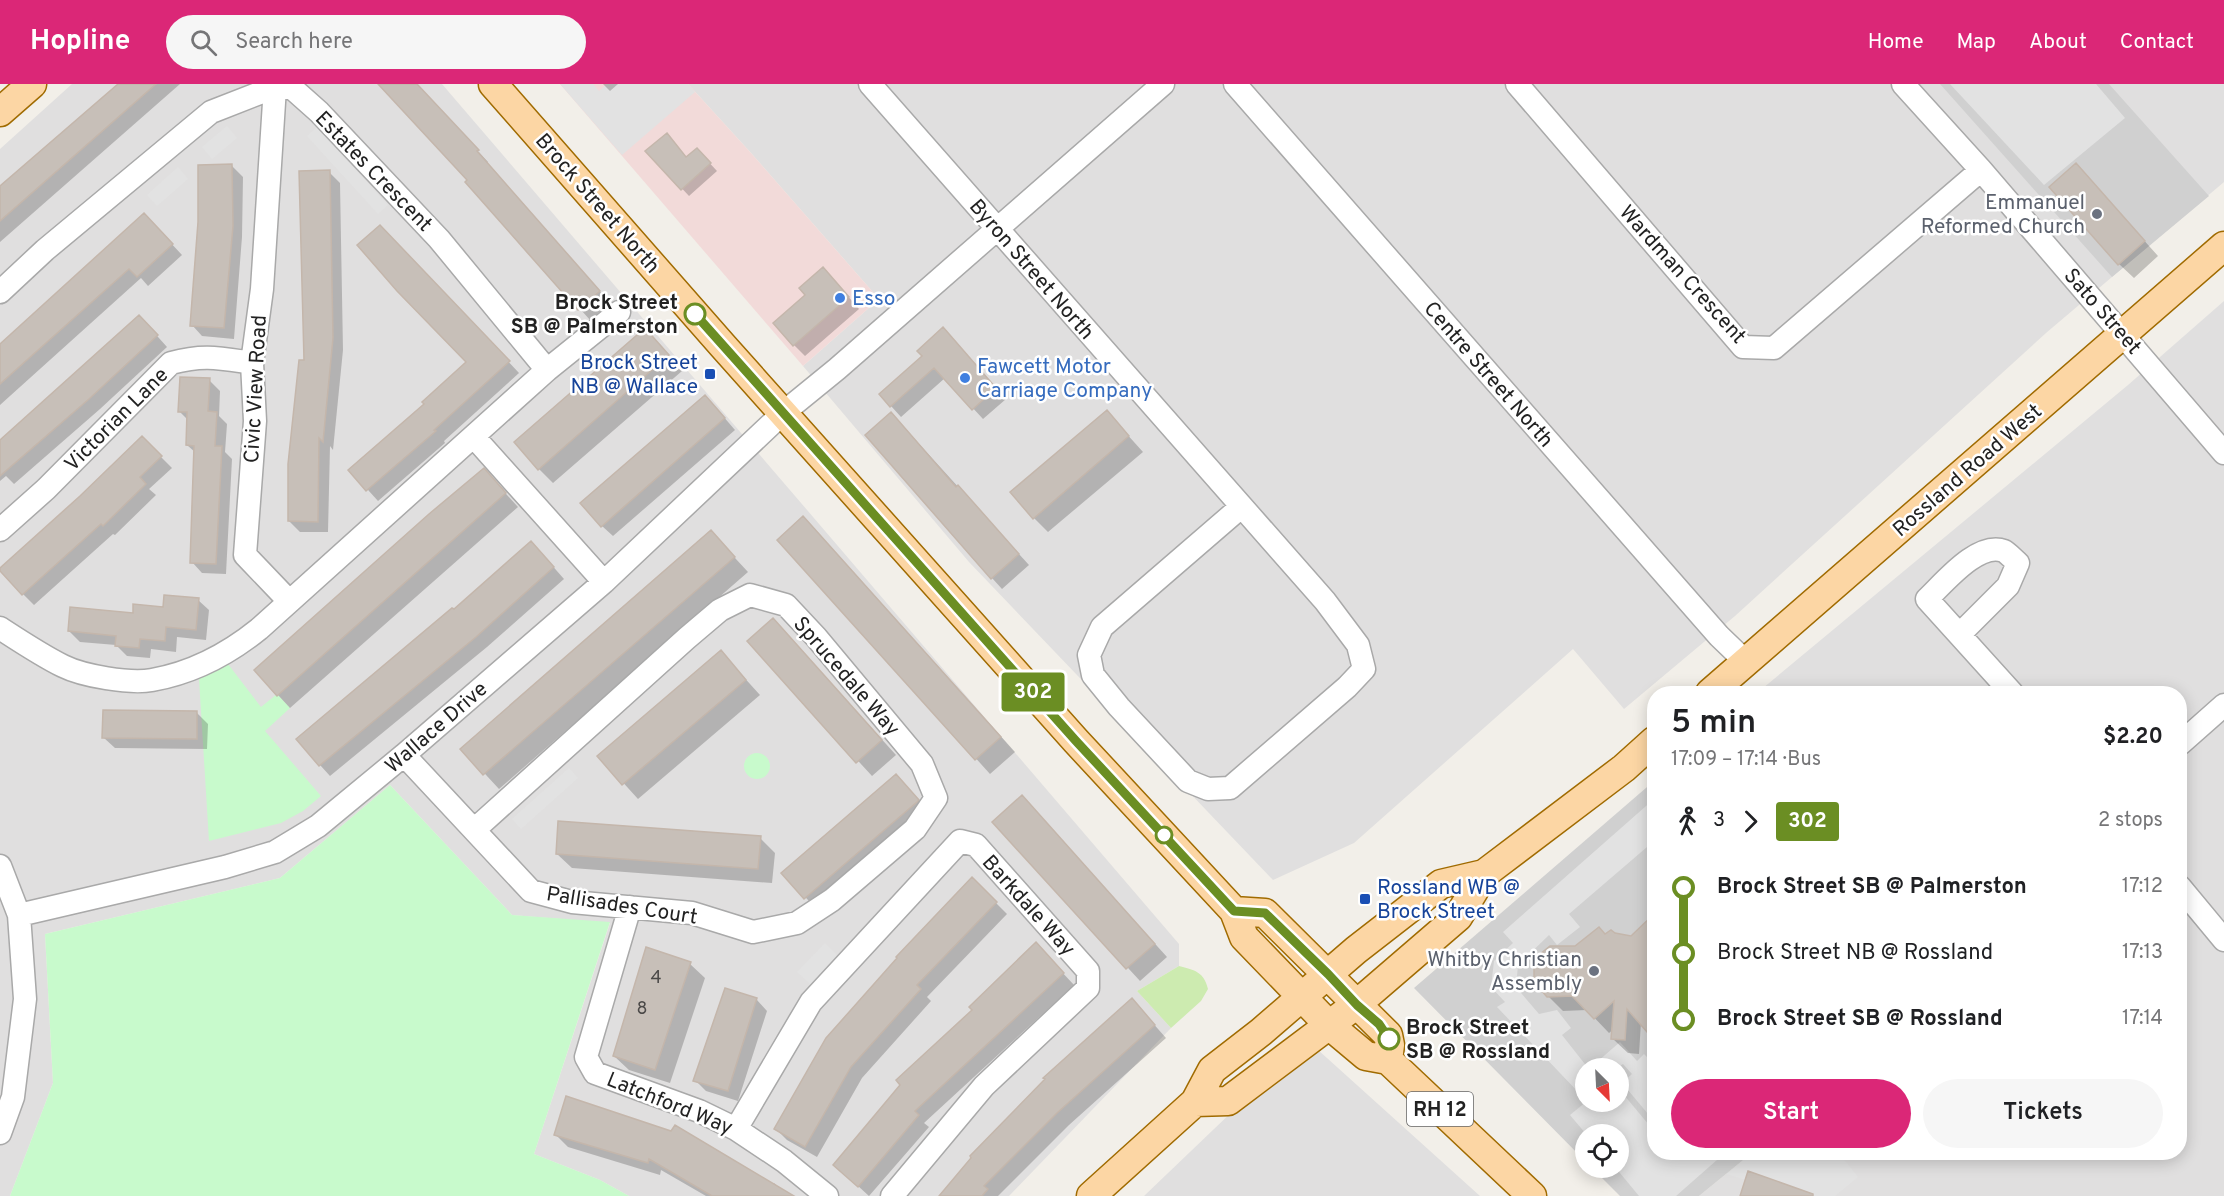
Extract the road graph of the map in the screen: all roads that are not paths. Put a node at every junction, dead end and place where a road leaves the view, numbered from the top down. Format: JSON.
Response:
{"nodes":[{"id":1,"x":32,"y":84,"type":"edge"},
{"id":2,"x":493,"y":84,"type":"edge"},
{"id":3,"x":870,"y":84,"type":"edge"},
{"id":4,"x":1163,"y":84,"type":"edge"},
{"id":5,"x":1235,"y":84,"type":"edge"},
{"id":6,"x":1517,"y":84,"type":"edge"},
{"id":7,"x":1904,"y":84,"type":"edge"},
{"id":8,"x":274,"y":87,"type":"junction"},
{"id":9,"x":0,"y":112,"type":"edge"},
{"id":10,"x":1981,"y":170,"type":"junction"},
{"id":11,"x":998,"y":229,"type":"junction"},
{"id":12,"x":2224,"y":246,"type":"edge"},
{"id":13,"x":0,"y":292,"type":"edge"},
{"id":14,"x":619,"y":312,"type":"dead end"},
{"id":15,"x":2123,"y":335,"type":"junction"},
{"id":16,"x":252,"y":363,"type":"junction"},
{"id":17,"x":547,"y":370,"type":"junction"},
{"id":18,"x":783,"y":413,"type":"junction"},
{"id":19,"x":474,"y":437,"type":"junction"},
{"id":20,"x":2224,"y":453,"type":"edge"},
{"id":21,"x":1241,"y":507,"type":"junction"},
{"id":22,"x":0,"y":530,"type":"edge"},
{"id":23,"x":604,"y":582,"type":"junction"},
{"id":24,"x":289,"y":601,"type":"junction"},
{"id":25,"x":0,"y":628,"type":"edge"},
{"id":26,"x":1960,"y":634,"type":"dead end"},
{"id":27,"x":1746,"y":662,"type":"junction"},
{"id":28,"x":1718,"y":686,"type":"edge"},
{"id":29,"x":2006,"y":686,"type":"edge"},
{"id":30,"x":2224,"y":705,"type":"edge"},
{"id":31,"x":2187,"y":738,"type":"edge"},
{"id":32,"x":1647,"y":747,"type":"edge"},
{"id":33,"x":404,"y":755,"type":"junction"},
{"id":34,"x":474,"y":830,"type":"junction"},
{"id":35,"x":0,"y":866,"type":"edge"},
{"id":36,"x":1484,"y":874,"type":"junction"},
{"id":37,"x":2187,"y":895,"type":"edge"},
{"id":38,"x":630,"y":907,"type":"junction"},
{"id":39,"x":1234,"y":911,"type":"junction"},
{"id":40,"x":19,"y":915,"type":"junction"},
{"id":41,"x":753,"y":932,"type":"joint"},
{"id":42,"x":2224,"y":940,"type":"edge"},
{"id":43,"x":1328,"y":974,"type":"junction"},
{"id":44,"x":1301,"y":996,"type":"junction"},
{"id":45,"x":1357,"y":1005,"type":"junction"},
{"id":46,"x":1329,"y":1025,"type":"junction"},
{"id":47,"x":1388,"y":1059,"type":"junction"},
{"id":48,"x":1195,"y":1102,"type":"junction"},
{"id":49,"x":736,"y":1129,"type":"junction"},
{"id":50,"x":0,"y":1133,"type":"edge"},
{"id":51,"x":826,"y":1196,"type":"edge"},
{"id":52,"x":892,"y":1196,"type":"edge"},
{"id":53,"x":1091,"y":1196,"type":"edge"},
{"id":54,"x":1532,"y":1196,"type":"edge"}],
"edges":[{"from":1,"to":9,"type":"main road"},
{"from":2,"to":18,"type":"main road","name":"Brock Street North"},
{"from":3,"to":11,"type":"street","name":"Byron Street North"},
{"from":4,"to":11,"type":"street","name":"Wallace Drive"},
{"from":5,"to":27,"type":"street","name":"Centre Street North"},
{"from":6,"to":10,"type":"street","name":"Wardman Crescent"},
{"from":7,"to":10,"type":"street","name":"Sato Street"},
{"from":8,"to":13,"type":"street"},
{"from":8,"to":16,"type":"street","name":"Civic View Road"},
{"from":8,"to":17,"type":"street","name":"Estates Crescent"},
{"from":10,"to":15,"type":"street","name":"Sato Street"},
{"from":11,"to":18,"type":"street","name":"Wallace Drive"},
{"from":11,"to":21,"type":"street","name":"Byron Street North"},
{"from":12,"to":15,"type":"main road","name":"Rossland Road West"},
{"from":14,"to":17,"type":"street"},
{"from":15,"to":20,"type":"street","name":"Sato Street"},
{"from":15,"to":27,"type":"main road","name":"Rossland Road West"},
{"from":16,"to":22,"type":"street","name":"Victorian Lane"},
{"from":16,"to":24,"type":"street","name":"Civic View Road"},
{"from":17,"to":19,"type":"street"},
{"from":18,"to":23,"type":"street","name":"Wallace Drive"},
{"from":18,"to":39,"type":"main road","name":"Brock Street North"},
{"from":19,"to":23,"type":"street"},
{"from":19,"to":24,"type":"street"},
{"from":21,"to":21,"type":"street","name":"Byron Street North"},
{"from":23,"to":33,"type":"street","name":"Wallace Drive"},
{"from":24,"to":25,"type":"street"},
{"from":26,"to":29,"type":"street"},
{"from":27,"to":28,"type":"main road","name":"Rossland Road West"},
{"from":30,"to":31,"type":"street"},
{"from":32,"to":36,"type":"main road"},
{"from":33,"to":34,"type":"street","name":"Pallisades Court"},
{"from":33,"to":40,"type":"street","name":"Wallace Drive"},
{"from":34,"to":38,"type":"street","name":"Pallisades Court"},
{"from":34,"to":41,"type":"street","name":"Sprucedale Way"},
{"from":35,"to":40,"type":"street"},
{"from":36,"to":43,"type":"main road"},
{"from":36,"to":45,"type":"main road"},
{"from":37,"to":42,"type":"street"},
{"from":38,"to":41,"type":"street","name":"Pallisades Court"},
{"from":38,"to":49,"type":"street","name":"Latchford Way"},
{"from":39,"to":43,"type":"main road"},
{"from":39,"to":44,"type":"main road","name":"Brock Street North"},
{"from":40,"to":50,"type":"street"},
{"from":43,"to":44,"type":"main road"},
{"from":43,"to":45,"type":"main road"},
{"from":44,"to":46,"type":"main road","name":"Brock Street North","number":"RH 12"},
{"from":44,"to":48,"type":"main road"},
{"from":45,"to":46,"type":"main road"},
{"from":45,"to":47,"type":"main road"},
{"from":46,"to":47,"type":"main road","name":"Brock Street North","number":"RH 12"},
{"from":46,"to":48,"type":"main road"},
{"from":47,"to":54,"type":"main road","name":"Brock Street North","number":"RH 12"},
{"from":48,"to":53,"type":"main road"},
{"from":49,"to":51,"type":"street","name":"Latchford Way"},
{"from":49,"to":52,"type":"street","name":"Barkdale Way"}]}
